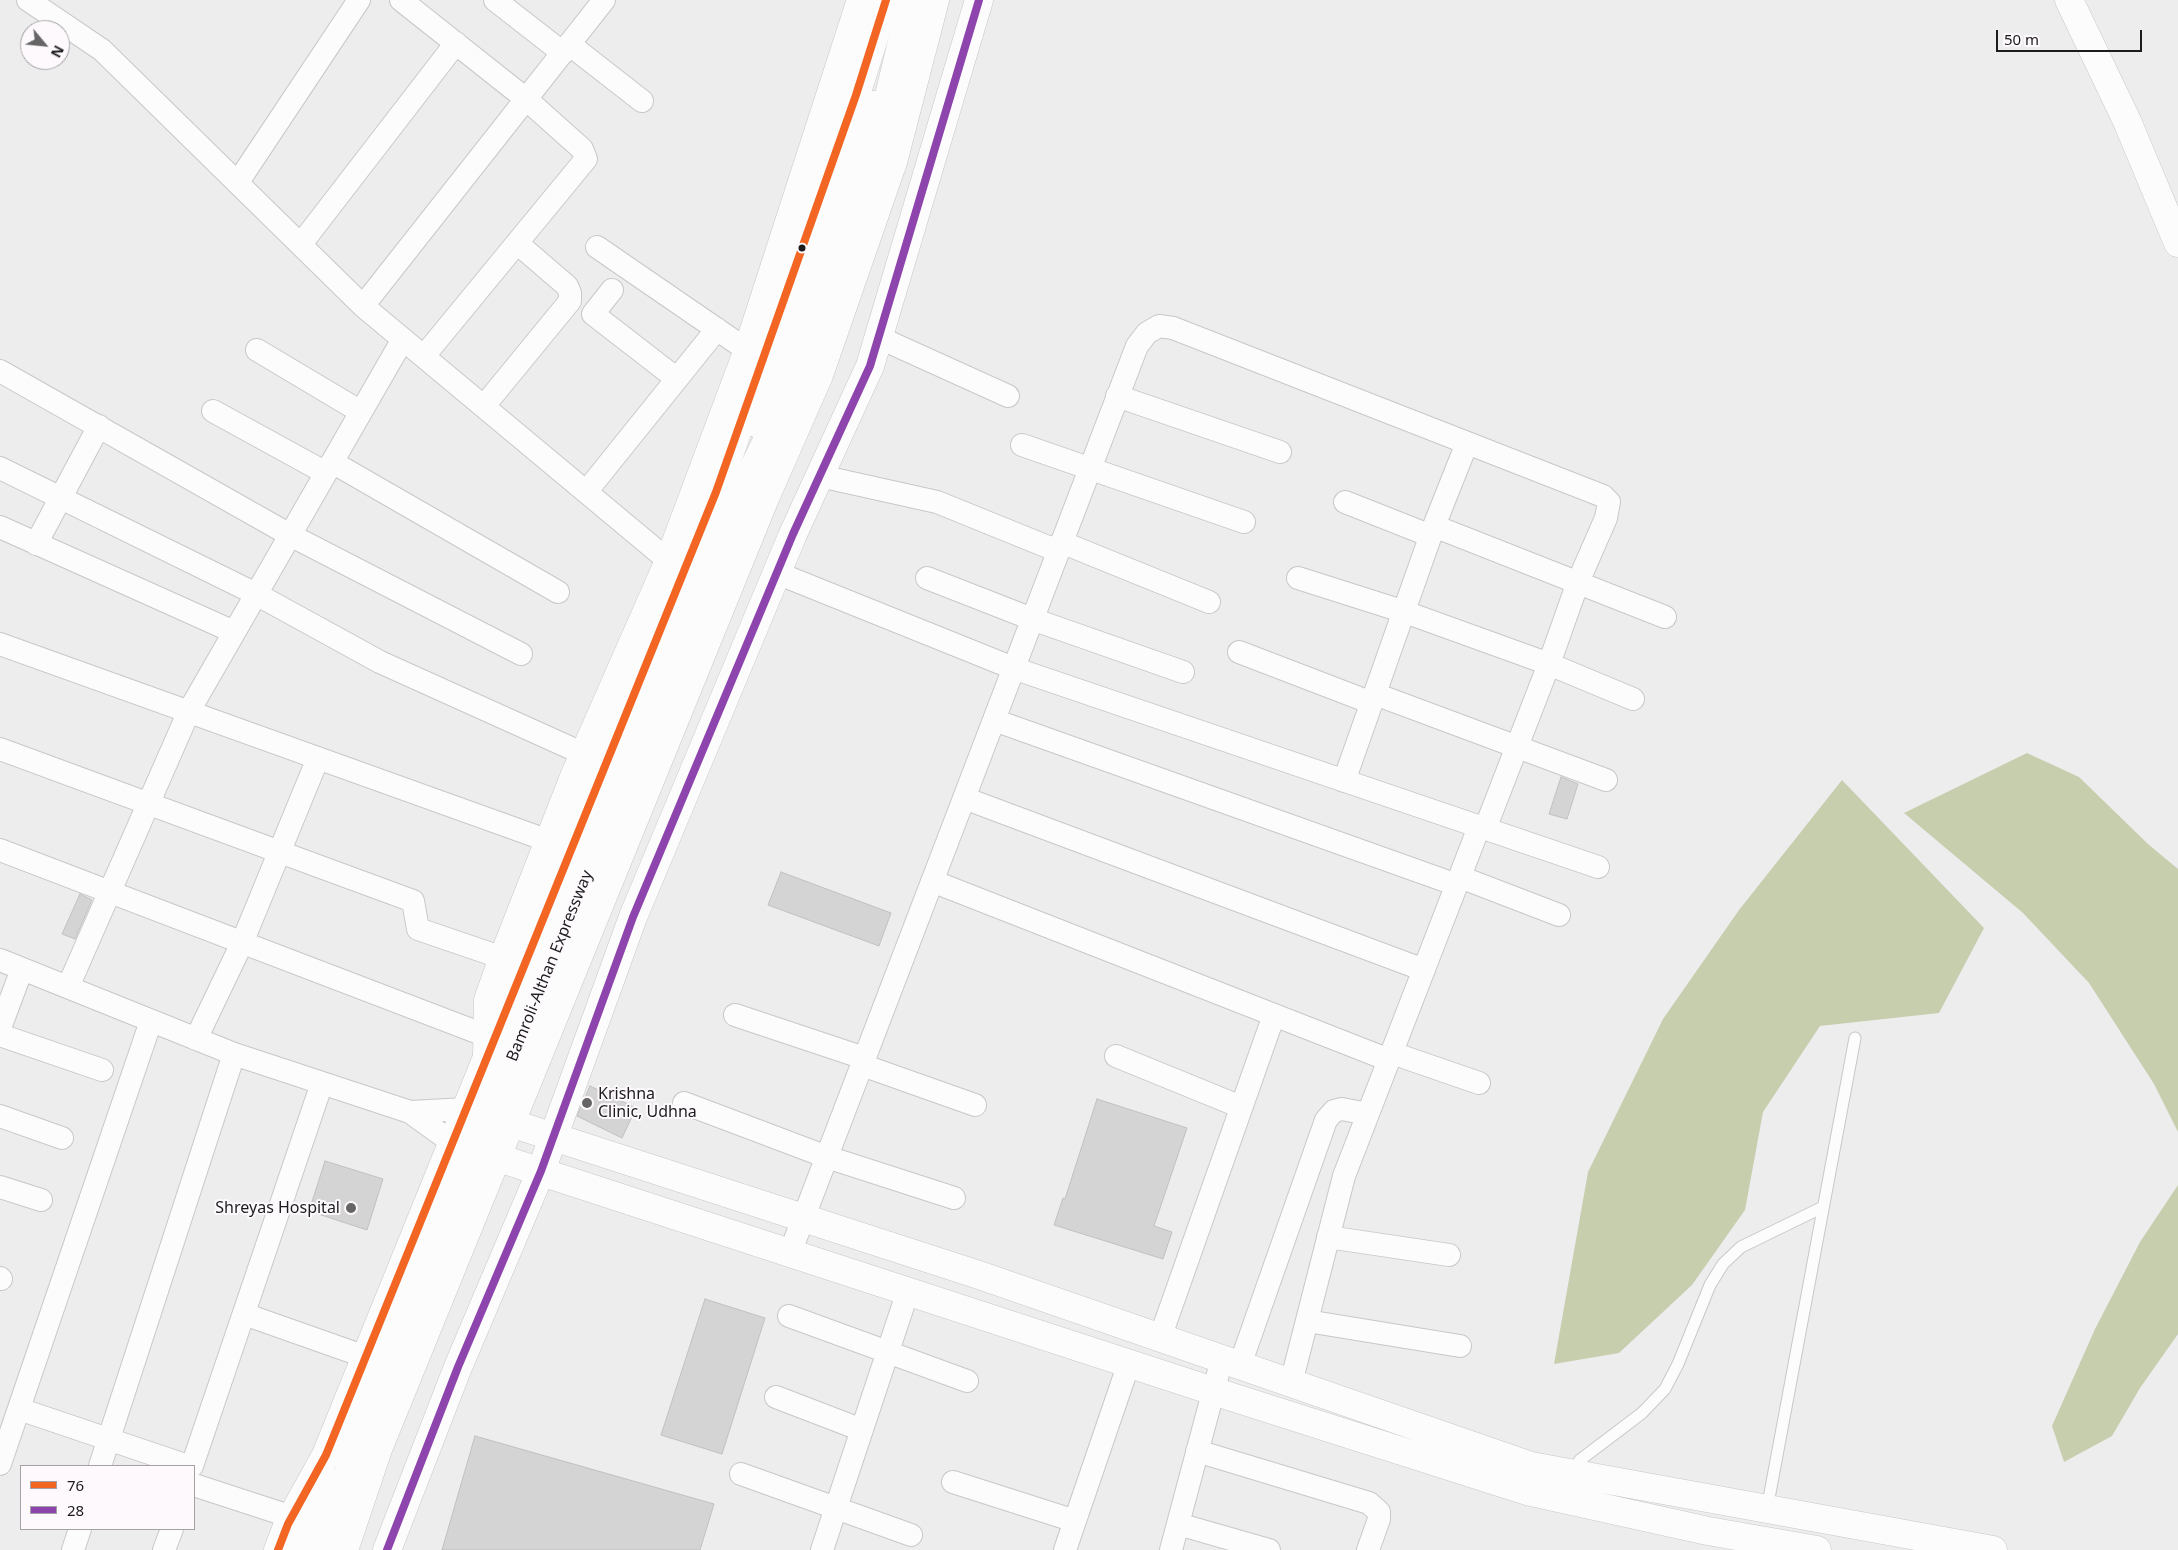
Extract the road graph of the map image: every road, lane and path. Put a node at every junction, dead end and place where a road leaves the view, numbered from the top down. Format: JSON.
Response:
{"nodes":[{"id":1,"x":28,"y":0,"type":"edge"},
{"id":2,"x":360,"y":0,"type":"edge"},
{"id":3,"x":401,"y":0,"type":"edge"},
{"id":4,"x":495,"y":0,"type":"edge"},
{"id":5,"x":604,"y":0,"type":"edge"},
{"id":6,"x":861,"y":0,"type":"edge"},
{"id":7,"x":886,"y":0,"type":"edge"},
{"id":8,"x":912,"y":0,"type":"edge"},
{"id":9,"x":935,"y":0,"type":"edge"},
{"id":10,"x":979,"y":0,"type":"edge"},
{"id":11,"x":2069,"y":0,"type":"edge"},
{"id":12,"x":456,"y":43,"type":"junction"},
{"id":13,"x":566,"y":48,"type":"junction"},
{"id":14,"x":526,"y":99,"type":"junction"},
{"id":15,"x":642,"y":100,"type":"dead end"},
{"id":16,"x":238,"y":182,"type":"junction"},
{"id":17,"x":2178,"y":243,"type":"edge"},
{"id":18,"x":301,"y":244,"type":"junction"},
{"id":19,"x":518,"y":244,"type":"junction"},
{"id":20,"x":597,"y":247,"type":"dead end"},
{"id":21,"x":612,"y":290,"type":"dead end"},
{"id":22,"x":363,"y":306,"type":"junction"},
{"id":23,"x":717,"y":329,"type":"junction"},
{"id":24,"x":880,"y":338,"type":"junction"},
{"id":25,"x":403,"y":339,"type":"junction"},
{"id":26,"x":257,"y":350,"type":"dead end"},
{"id":27,"x":747,"y":350,"type":"junction"},
{"id":28,"x":424,"y":356,"type":"junction"},
{"id":29,"x":0,"y":371,"type":"edge"},
{"id":30,"x":677,"y":379,"type":"junction"},
{"id":31,"x":1008,"y":396,"type":"dead end"},
{"id":32,"x":1117,"y":396,"type":"junction"},
{"id":33,"x":484,"y":406,"type":"junction"},
{"id":34,"x":213,"y":411,"type":"dead end"},
{"id":35,"x":361,"y":412,"type":"junction"},
{"id":36,"x":99,"y":426,"type":"junction"},
{"id":37,"x":1467,"y":443,"type":"junction"},
{"id":38,"x":1022,"y":445,"type":"dead end"},
{"id":39,"x":1280,"y":452,"type":"dead end"},
{"id":40,"x":0,"y":468,"type":"edge"},
{"id":41,"x":329,"y":468,"type":"junction"},
{"id":42,"x":714,"y":468,"type":"junction"},
{"id":43,"x":1090,"y":469,"type":"junction"},
{"id":44,"x":820,"y":476,"type":"junction"},
{"id":45,"x":586,"y":492,"type":"junction"},
{"id":46,"x":60,"y":498,"type":"junction"},
{"id":47,"x":1345,"y":502,"type":"dead end"},
{"id":48,"x":1244,"y":522,"type":"dead end"},
{"id":49,"x":0,"y":527,"type":"edge"},
{"id":50,"x":1433,"y":531,"type":"junction"},
{"id":51,"x":290,"y":535,"type":"junction"},
{"id":52,"x":36,"y":544,"type":"junction"},
{"id":53,"x":1060,"y":546,"type":"junction"},
{"id":54,"x":669,"y":561,"type":"junction"},
{"id":55,"x":777,"y":574,"type":"junction"},
{"id":56,"x":927,"y":578,"type":"dead end"},
{"id":57,"x":1298,"y":578,"type":"dead end"},
{"id":58,"x":1578,"y":582,"type":"junction"},
{"id":59,"x":558,"y":592,"type":"dead end"},
{"id":60,"x":256,"y":594,"type":"junction"},
{"id":61,"x":1209,"y":602,"type":"dead end"},
{"id":62,"x":1405,"y":612,"type":"junction"},
{"id":63,"x":1665,"y":617,"type":"dead end"},
{"id":64,"x":1032,"y":619,"type":"junction"},
{"id":65,"x":234,"y":632,"type":"junction"},
{"id":66,"x":0,"y":644,"type":"edge"},
{"id":67,"x":1239,"y":652,"type":"dead end"},
{"id":68,"x":521,"y":654,"type":"dead end"},
{"id":69,"x":1549,"y":664,"type":"junction"},
{"id":70,"x":1013,"y":668,"type":"junction"},
{"id":71,"x":1182,"y":672,"type":"dead end"},
{"id":72,"x":1374,"y":699,"type":"junction"},
{"id":73,"x":1633,"y":699,"type":"dead end"},
{"id":74,"x":189,"y":712,"type":"junction"},
{"id":75,"x":994,"y":720,"type":"junction"},
{"id":76,"x":1517,"y":747,"type":"junction"},
{"id":77,"x":0,"y":749,"type":"edge"},
{"id":78,"x":584,"y":754,"type":"junction"},
{"id":79,"x":318,"y":758,"type":"junction"},
{"id":80,"x":1606,"y":780,"type":"dead end"},
{"id":81,"x":1344,"y":781,"type":"junction"},
{"id":82,"x":964,"y":798,"type":"junction"},
{"id":83,"x":149,"y":805,"type":"junction"},
{"id":84,"x":1482,"y":828,"type":"junction"},
{"id":85,"x":549,"y":841,"type":"junction"},
{"id":86,"x":0,"y":850,"type":"edge"},
{"id":87,"x":280,"y":852,"type":"junction"},
{"id":88,"x":1598,"y":867,"type":"dead end"},
{"id":89,"x":1458,"y":881,"type":"junction"},
{"id":90,"x":932,"y":882,"type":"junction"},
{"id":91,"x":110,"y":892,"type":"junction"},
{"id":92,"x":1559,"y":915,"type":"dead end"},
{"id":93,"x":242,"y":943,"type":"junction"},
{"id":94,"x":503,"y":958,"type":"junction"},
{"id":95,"x":0,"y":960,"type":"edge"},
{"id":96,"x":22,"y":969,"type":"junction"},
{"id":97,"x":1424,"y":970,"type":"junction"},
{"id":98,"x":68,"y":987,"type":"junction"},
{"id":99,"x":735,"y":1015,"type":"dead end"},
{"id":100,"x":1274,"y":1015,"type":"junction"},
{"id":101,"x":151,"y":1021,"type":"junction"},
{"id":102,"x":0,"y":1028,"type":"edge"},
{"id":103,"x":0,"y":1035,"type":"edge"},
{"id":104,"x":1855,"y":1038,"type":"dead end"},
{"id":105,"x":196,"y":1039,"type":"junction"},
{"id":106,"x":487,"y":1049,"type":"junction"},
{"id":107,"x":234,"y":1054,"type":"junction"},
{"id":108,"x":1116,"y":1056,"type":"dead end"},
{"id":109,"x":1390,"y":1056,"type":"junction"},
{"id":110,"x":863,"y":1061,"type":"junction"},
{"id":111,"x":102,"y":1070,"type":"dead end"},
{"id":112,"x":322,"y":1083,"type":"junction"},
{"id":113,"x":1479,"y":1083,"type":"dead end"},
{"id":114,"x":684,"y":1103,"type":"dead end"},
{"id":115,"x":975,"y":1105,"type":"dead end"},
{"id":116,"x":1241,"y":1107,"type":"junction"},
{"id":117,"x":410,"y":1112,"type":"junction"},
{"id":118,"x":1368,"y":1114,"type":"junction"},
{"id":119,"x":0,"y":1116,"type":"edge"},
{"id":120,"x":489,"y":1116,"type":"junction"},
{"id":121,"x":554,"y":1137,"type":"junction"},
{"id":122,"x":62,"y":1138,"type":"dead end"},
{"id":123,"x":476,"y":1150,"type":"junction"},
{"id":124,"x":827,"y":1157,"type":"junction"},
{"id":125,"x":541,"y":1171,"type":"junction"},
{"id":126,"x":0,"y":1187,"type":"edge"},
{"id":127,"x":954,"y":1198,"type":"dead end"},
{"id":128,"x":41,"y":1200,"type":"dead end"},
{"id":129,"x":1823,"y":1207,"type":"junction"},
{"id":130,"x":803,"y":1218,"type":"junction"},
{"id":131,"x":1328,"y":1237,"type":"junction"},
{"id":132,"x":790,"y":1253,"type":"junction"},
{"id":133,"x":1449,"y":1255,"type":"dead end"},
{"id":134,"x":908,"y":1291,"type":"junction"},
{"id":135,"x":244,"y":1314,"type":"junction"},
{"id":136,"x":789,"y":1316,"type":"dead end"},
{"id":137,"x":1307,"y":1321,"type":"junction"},
{"id":138,"x":1160,"y":1338,"type":"junction"},
{"id":139,"x":1460,"y":1346,"type":"dead end"},
{"id":140,"x":888,"y":1352,"type":"junction"},
{"id":141,"x":366,"y":1357,"type":"junction"},
{"id":142,"x":1231,"y":1362,"type":"junction"},
{"id":143,"x":1129,"y":1363,"type":"junction"},
{"id":144,"x":967,"y":1381,"type":"dead end"},
{"id":145,"x":1291,"y":1383,"type":"junction"},
{"id":146,"x":1213,"y":1391,"type":"junction"},
{"id":147,"x":776,"y":1397,"type":"dead end"},
{"id":148,"x":19,"y":1409,"type":"junction"},
{"id":149,"x":862,"y":1430,"type":"junction"},
{"id":150,"x":109,"y":1438,"type":"junction"},
{"id":151,"x":358,"y":1439,"type":"junction"},
{"id":152,"x":1197,"y":1451,"type":"junction"},
{"id":153,"x":0,"y":1464,"type":"edge"},
{"id":154,"x":100,"y":1465,"type":"edge"},
{"id":155,"x":185,"y":1465,"type":"edge"},
{"id":156,"x":192,"y":1465,"type":"edge"},
{"id":157,"x":741,"y":1474,"type":"dead end"},
{"id":158,"x":1546,"y":1480,"type":"junction"},
{"id":159,"x":953,"y":1482,"type":"dead end"},
{"id":160,"x":195,"y":1485,"type":"edge"},
{"id":161,"x":836,"y":1509,"type":"junction"},
{"id":162,"x":1767,"y":1510,"type":"junction"},
{"id":163,"x":292,"y":1517,"type":"junction"},
{"id":164,"x":1075,"y":1521,"type":"junction"},
{"id":165,"x":1178,"y":1524,"type":"junction"},
{"id":166,"x":80,"y":1530,"type":"edge"},
{"id":167,"x":172,"y":1530,"type":"edge"},
{"id":168,"x":911,"y":1536,"type":"dead end"},
{"id":169,"x":1955,"y":1547,"type":"edge"},
{"id":170,"x":73,"y":1550,"type":"edge"},
{"id":171,"x":164,"y":1550,"type":"edge"},
{"id":172,"x":278,"y":1550,"type":"edge"},
{"id":173,"x":298,"y":1550,"type":"edge"},
{"id":174,"x":326,"y":1550,"type":"edge"},
{"id":175,"x":344,"y":1550,"type":"edge"},
{"id":176,"x":387,"y":1550,"type":"edge"},
{"id":177,"x":822,"y":1550,"type":"edge"},
{"id":178,"x":1065,"y":1550,"type":"edge"},
{"id":179,"x":1171,"y":1550,"type":"edge"},
{"id":180,"x":1269,"y":1550,"type":"edge"},
{"id":181,"x":1368,"y":1550,"type":"edge"},
{"id":182,"x":1817,"y":1550,"type":"edge"},
{"id":183,"x":1993,"y":1550,"type":"edge"}],
"edges":[{"from":1,"to":16,"type":"street"},
{"from":2,"to":16,"type":"street"},
{"from":3,"to":12,"type":"street"},
{"from":4,"to":13,"type":"street"},
{"from":5,"to":13,"type":"street"},
{"from":6,"to":27,"type":"street"},
{"from":7,"to":42,"type":"street"},
{"from":8,"to":120,"type":"street","name":"Bamroli-Althan Expressway"},
{"from":9,"to":120,"type":"street"},
{"from":10,"to":24,"type":"street"},
{"from":11,"to":17,"type":"street"},
{"from":12,"to":14,"type":"street"},
{"from":12,"to":18,"type":"street"},
{"from":13,"to":14,"type":"street"},
{"from":13,"to":15,"type":"street"},
{"from":14,"to":19,"type":"street"},
{"from":14,"to":22,"type":"street"},
{"from":16,"to":18,"type":"street"},
{"from":18,"to":22,"type":"street"},
{"from":19,"to":28,"type":"street"},
{"from":19,"to":33,"type":"street"},
{"from":20,"to":23,"type":"street"},
{"from":21,"to":30,"type":"street"},
{"from":22,"to":25,"type":"street"},
{"from":23,"to":27,"type":"street"},
{"from":23,"to":30,"type":"street"},
{"from":24,"to":31,"type":"street"},
{"from":24,"to":44,"type":"street"},
{"from":25,"to":28,"type":"street"},
{"from":25,"to":35,"type":"street"},
{"from":26,"to":35,"type":"street"},
{"from":27,"to":42,"type":"street"},
{"from":28,"to":33,"type":"street"},
{"from":29,"to":36,"type":"street"},
{"from":30,"to":45,"type":"street"},
{"from":32,"to":37,"type":"street"},
{"from":32,"to":39,"type":"street"},
{"from":32,"to":43,"type":"street"},
{"from":33,"to":45,"type":"street"},
{"from":34,"to":41,"type":"street"},
{"from":35,"to":41,"type":"street"},
{"from":36,"to":46,"type":"street"},
{"from":36,"to":51,"type":"street"},
{"from":37,"to":50,"type":"street"},
{"from":37,"to":58,"type":"street"},
{"from":38,"to":43,"type":"street"},
{"from":40,"to":46,"type":"street"},
{"from":41,"to":51,"type":"street"},
{"from":41,"to":59,"type":"street"},
{"from":42,"to":54,"type":"street"},
{"from":42,"to":106,"type":"street"},
{"from":43,"to":48,"type":"street"},
{"from":43,"to":53,"type":"street"},
{"from":44,"to":53,"type":"street"},
{"from":44,"to":55,"type":"street"},
{"from":45,"to":54,"type":"street"},
{"from":46,"to":52,"type":"street"},
{"from":46,"to":60,"type":"street"},
{"from":47,"to":50,"type":"street"},
{"from":49,"to":52,"type":"street"},
{"from":50,"to":58,"type":"street"},
{"from":50,"to":62,"type":"street"},
{"from":51,"to":60,"type":"street"},
{"from":51,"to":68,"type":"street"},
{"from":52,"to":65,"type":"street"},
{"from":53,"to":61,"type":"street"},
{"from":53,"to":64,"type":"street"},
{"from":54,"to":78,"type":"street"},
{"from":55,"to":70,"type":"street"},
{"from":55,"to":121,"type":"street"},
{"from":56,"to":64,"type":"street"},
{"from":57,"to":62,"type":"street"},
{"from":58,"to":63,"type":"street"},
{"from":58,"to":69,"type":"street"},
{"from":60,"to":65,"type":"street"},
{"from":60,"to":78,"type":"street"},
{"from":62,"to":69,"type":"street"},
{"from":62,"to":72,"type":"street"},
{"from":64,"to":70,"type":"street"},
{"from":64,"to":71,"type":"street"},
{"from":65,"to":74,"type":"street"},
{"from":66,"to":74,"type":"street"},
{"from":67,"to":72,"type":"street"},
{"from":69,"to":73,"type":"street"},
{"from":69,"to":76,"type":"street"},
{"from":70,"to":75,"type":"street"},
{"from":70,"to":81,"type":"street"},
{"from":72,"to":76,"type":"street"},
{"from":72,"to":81,"type":"street"},
{"from":74,"to":79,"type":"street"},
{"from":74,"to":83,"type":"street"},
{"from":75,"to":82,"type":"street"},
{"from":75,"to":89,"type":"street"},
{"from":76,"to":80,"type":"street"},
{"from":76,"to":84,"type":"street"},
{"from":77,"to":83,"type":"street"},
{"from":78,"to":85,"type":"street"},
{"from":79,"to":85,"type":"street"},
{"from":79,"to":87,"type":"street"},
{"from":81,"to":84,"type":"street"},
{"from":82,"to":90,"type":"street"},
{"from":82,"to":97,"type":"street"},
{"from":83,"to":87,"type":"street"},
{"from":83,"to":91,"type":"street"},
{"from":84,"to":88,"type":"street"},
{"from":84,"to":89,"type":"street"},
{"from":85,"to":94,"type":"street"},
{"from":86,"to":91,"type":"street"},
{"from":87,"to":93,"type":"street"},
{"from":87,"to":94,"type":"street"},
{"from":89,"to":92,"type":"street"},
{"from":89,"to":97,"type":"street"},
{"from":90,"to":100,"type":"street"},
{"from":90,"to":110,"type":"street"},
{"from":91,"to":93,"type":"street"},
{"from":91,"to":98,"type":"street"},
{"from":93,"to":105,"type":"street"},
{"from":93,"to":106,"type":"street"},
{"from":94,"to":106,"type":"street"},
{"from":95,"to":96,"type":"street"},
{"from":96,"to":98,"type":"street"},
{"from":96,"to":102,"type":"street"},
{"from":97,"to":109,"type":"street"},
{"from":98,"to":101,"type":"street"},
{"from":99,"to":110,"type":"street"},
{"from":100,"to":109,"type":"street"},
{"from":100,"to":116,"type":"street"},
{"from":101,"to":105,"type":"street"},
{"from":101,"to":148,"type":"street"},
{"from":103,"to":111,"type":"street"},
{"from":104,"to":129,"type":"lane"},
{"from":105,"to":107,"type":"street"},
{"from":106,"to":120,"type":"street"},
{"from":107,"to":112,"type":"street"},
{"from":107,"to":150,"type":"street"},
{"from":108,"to":116,"type":"street"},
{"from":109,"to":113,"type":"street"},
{"from":109,"to":118,"type":"street"},
{"from":110,"to":115,"type":"street"},
{"from":110,"to":124,"type":"street"},
{"from":112,"to":117,"type":"street"},
{"from":112,"to":135,"type":"street"},
{"from":114,"to":124,"type":"street"},
{"from":116,"to":138,"type":"street"},
{"from":117,"to":120,"type":"street"},
{"from":117,"to":123,"type":"street"},
{"from":118,"to":131,"type":"street"},
{"from":118,"to":142,"type":"street"},
{"from":119,"to":122,"type":"street"},
{"from":120,"to":121,"type":"street"},
{"from":120,"to":123,"type":"street"},
{"from":120,"to":123,"type":"street"},
{"from":121,"to":125,"type":"street"},
{"from":121,"to":130,"type":"street"},
{"from":123,"to":125,"type":"street"},
{"from":123,"to":141,"type":"street"},
{"from":123,"to":151,"type":"street"},
{"from":123,"to":175,"type":"street"},
{"from":124,"to":127,"type":"street"},
{"from":124,"to":130,"type":"street"},
{"from":125,"to":132,"type":"street"},
{"from":125,"to":176,"type":"street"},
{"from":126,"to":128,"type":"street"},
{"from":129,"to":158,"type":"lane"},
{"from":129,"to":162,"type":"lane"},
{"from":130,"to":132,"type":"street"},
{"from":130,"to":138,"type":"street"},
{"from":131,"to":133,"type":"street"},
{"from":131,"to":137,"type":"street"},
{"from":132,"to":134,"type":"street"},
{"from":134,"to":140,"type":"street"},
{"from":134,"to":143,"type":"street"},
{"from":135,"to":141,"type":"street"},
{"from":135,"to":156,"type":"street"},
{"from":136,"to":140,"type":"street"},
{"from":137,"to":139,"type":"street"},
{"from":137,"to":145,"type":"street"},
{"from":138,"to":142,"type":"street"},
{"from":140,"to":144,"type":"street"},
{"from":140,"to":149,"type":"street"},
{"from":141,"to":163,"type":"street"},
{"from":142,"to":145,"type":"street"},
{"from":142,"to":146,"type":"street"},
{"from":143,"to":146,"type":"street"},
{"from":143,"to":164,"type":"street"},
{"from":145,"to":158,"type":"street"},
{"from":146,"to":152,"type":"street"},
{"from":146,"to":158,"type":"street"},
{"from":147,"to":149,"type":"street"},
{"from":148,"to":150,"type":"street"},
{"from":148,"to":153,"type":"street"},
{"from":149,"to":161,"type":"street"},
{"from":150,"to":154,"type":"street"},
{"from":150,"to":155,"type":"street"},
{"from":151,"to":173,"type":"street"},
{"from":151,"to":174,"type":"street"},
{"from":152,"to":165,"type":"street"},
{"from":152,"to":181,"type":"street"},
{"from":157,"to":161,"type":"street"},
{"from":158,"to":162,"type":"street"},
{"from":158,"to":182,"type":"street"},
{"from":159,"to":164,"type":"street"},
{"from":160,"to":163,"type":"street"},
{"from":161,"to":168,"type":"street"},
{"from":161,"to":177,"type":"street"},
{"from":162,"to":169,"type":"street"},
{"from":163,"to":172,"type":"street"},
{"from":164,"to":178,"type":"street"},
{"from":165,"to":179,"type":"street"},
{"from":165,"to":180,"type":"street"},
{"from":166,"to":170,"type":"street"},
{"from":167,"to":171,"type":"street"},
{"from":169,"to":183,"type":"street"}]}
